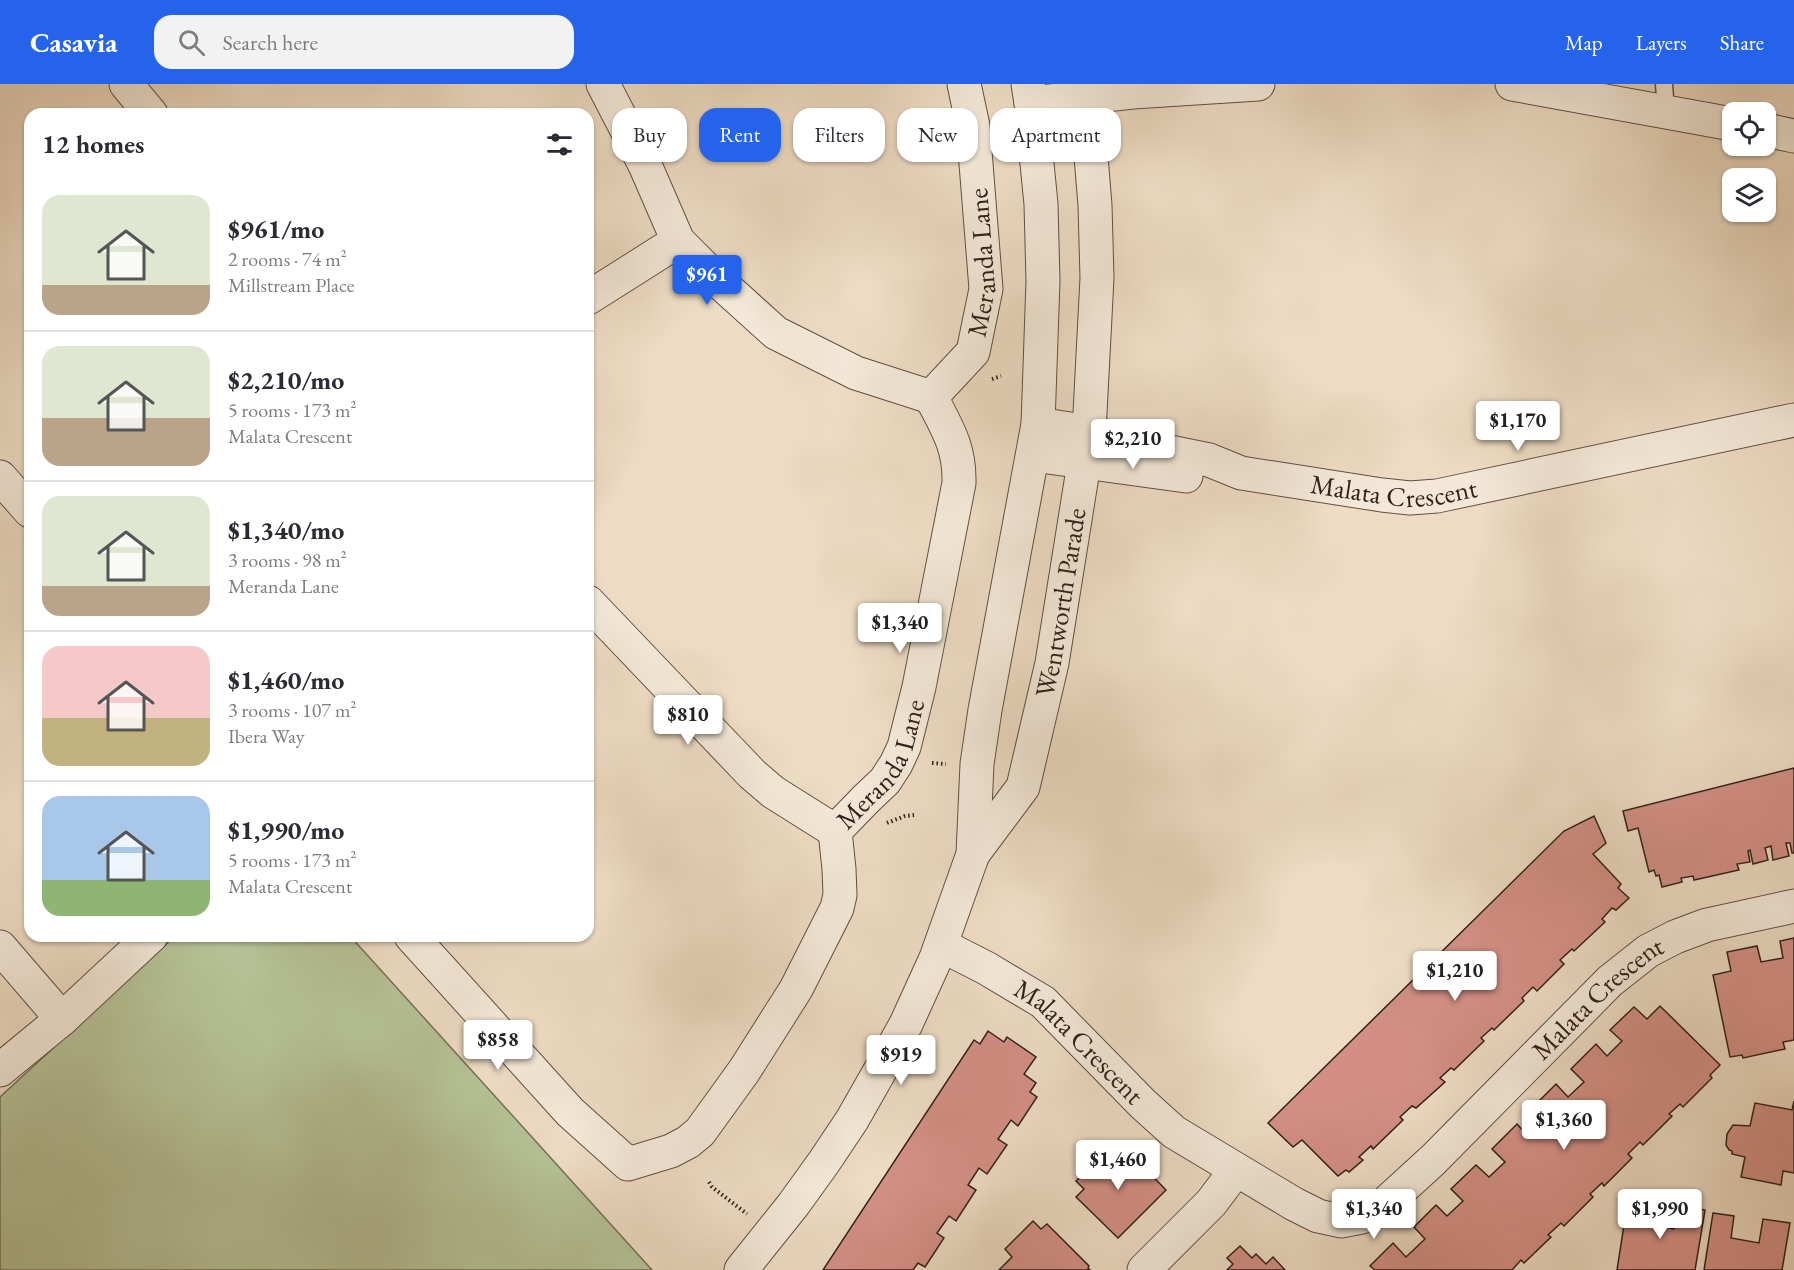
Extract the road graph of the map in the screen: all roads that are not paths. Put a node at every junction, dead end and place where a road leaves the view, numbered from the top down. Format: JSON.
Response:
{"nodes":[{"id":1,"x":126,"y":84,"type":"edge"},
{"id":2,"x":603,"y":84,"type":"edge"},
{"id":3,"x":964,"y":84,"type":"edge"},
{"id":4,"x":1258,"y":84,"type":"edge"},
{"id":5,"x":1512,"y":84,"type":"edge"},
{"id":6,"x":1086,"y":90,"type":"edge"},
{"id":7,"x":1030,"y":93,"type":"edge"},
{"id":8,"x":1665,"y":98,"type":"edge"},
{"id":9,"x":146,"y":108,"type":"edge"},
{"id":10,"x":1722,"y":120,"type":"edge"},
{"id":11,"x":1776,"y":132,"type":"edge"},
{"id":12,"x":1794,"y":136,"type":"edge"},
{"id":13,"x":678,"y":241,"type":"junction"},
{"id":14,"x":594,"y":294,"type":"edge"},
{"id":15,"x":931,"y":397,"type":"junction"},
{"id":16,"x":1794,"y":420,"type":"edge"},
{"id":17,"x":1035,"y":440,"type":"junction"},
{"id":18,"x":1087,"y":447,"type":"junction"},
{"id":19,"x":0,"y":477,"type":"edge"},
{"id":20,"x":24,"y":504,"type":"edge"},
{"id":21,"x":594,"y":608,"type":"edge"},
{"id":22,"x":835,"y":831,"type":"junction"},
{"id":23,"x":973,"y":854,"type":"junction"},
{"id":24,"x":1794,"y":906,"type":"edge"},
{"id":25,"x":145,"y":942,"type":"edge"},
{"id":26,"x":416,"y":942,"type":"edge"},
{"id":27,"x":941,"y":945,"type":"junction"},
{"id":28,"x":0,"y":947,"type":"edge"},
{"id":29,"x":62,"y":1019,"type":"junction"},
{"id":30,"x":0,"y":1070,"type":"edge"},
{"id":31,"x":1236,"y":1170,"type":"junction"},
{"id":32,"x":741,"y":1270,"type":"edge"},
{"id":33,"x":1144,"y":1270,"type":"edge"}],
"edges":[{"from":1,"to":9,"type":"street"},
{"from":2,"to":13,"type":"street"},
{"from":3,"to":15,"type":"street","name":"Meranda Lane"},
{"from":4,"to":6,"type":"street"},
{"from":5,"to":8,"type":"street"},
{"from":6,"to":7,"type":"street"},
{"from":6,"to":18,"type":"street","name":"Wentworth Parade"},
{"from":7,"to":17,"type":"street","name":"Wentworth Parade"},
{"from":8,"to":10,"type":"street"},
{"from":11,"to":12,"type":"street"},
{"from":13,"to":14,"type":"street"},
{"from":13,"to":15,"type":"street"},
{"from":15,"to":22,"type":"street","name":"Meranda Lane"},
{"from":16,"to":18,"type":"street","name":"Malata Crescent"},
{"from":17,"to":18,"type":"street","name":"Malata Crescent"},
{"from":17,"to":23,"type":"street","name":"Wentworth Parade"},
{"from":18,"to":23,"type":"street","name":"Wentworth Parade"},
{"from":19,"to":20,"type":"street"},
{"from":21,"to":22,"type":"street"},
{"from":22,"to":26,"type":"street","name":"Meranda Lane"},
{"from":23,"to":27,"type":"street","name":"Wentworth Parade"},
{"from":24,"to":31,"type":"street","name":"Malata Crescent"},
{"from":25,"to":29,"type":"street"},
{"from":27,"to":31,"type":"street","name":"Malata Crescent"},
{"from":27,"to":32,"type":"street","name":"Wentworth Parade"},
{"from":28,"to":29,"type":"street"},
{"from":29,"to":30,"type":"street"},
{"from":31,"to":33,"type":"street"}]}
